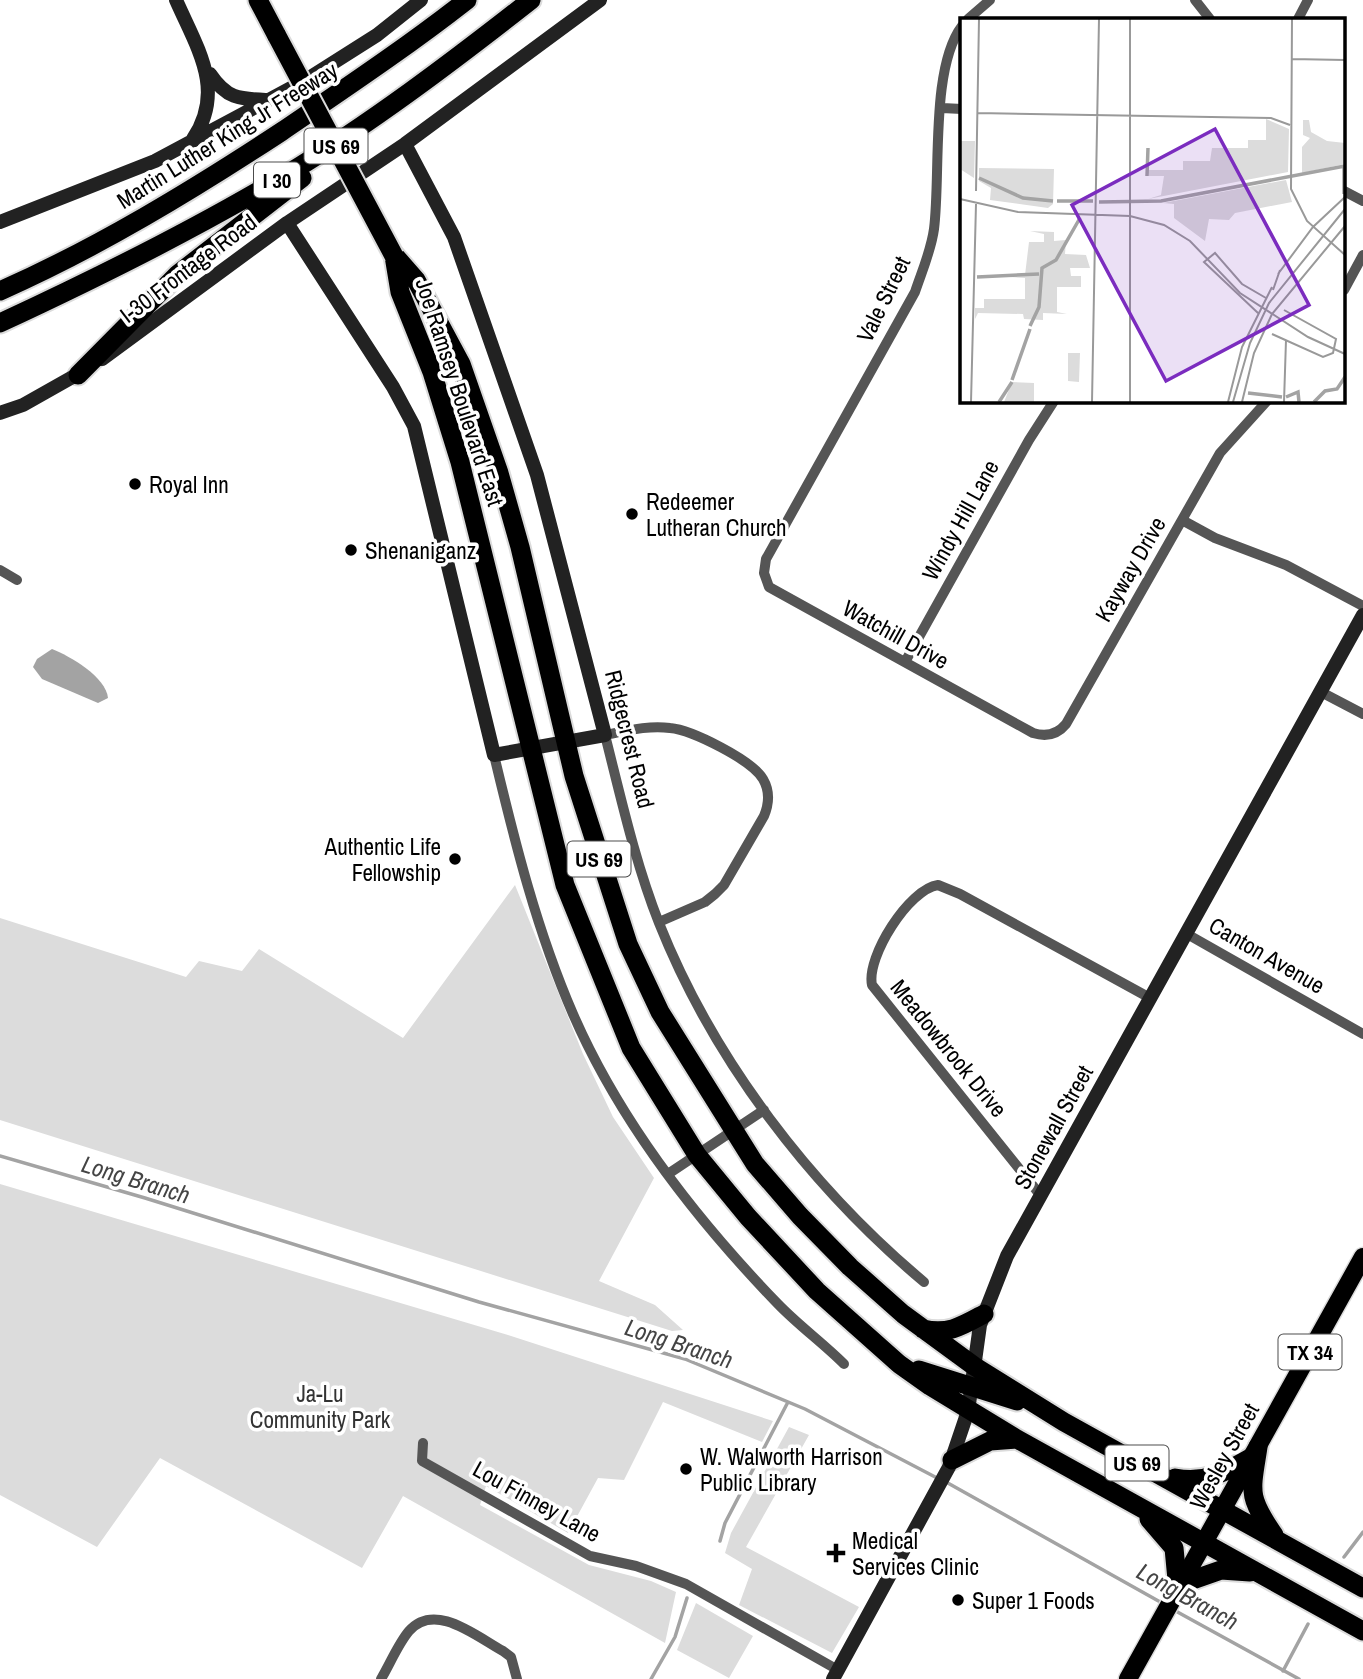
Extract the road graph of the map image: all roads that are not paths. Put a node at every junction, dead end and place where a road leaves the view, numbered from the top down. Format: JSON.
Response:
{"nodes":[{"id":1,"x":176,"y":0,"type":"edge"},
{"id":2,"x":258,"y":0,"type":"edge"},
{"id":3,"x":408,"y":0,"type":"edge"},
{"id":4,"x":421,"y":0,"type":"edge"},
{"id":5,"x":467,"y":0,"type":"edge"},
{"id":6,"x":531,"y":0,"type":"edge"},
{"id":7,"x":600,"y":0,"type":"edge"},
{"id":8,"x":990,"y":0,"type":"edge"},
{"id":9,"x":1195,"y":0,"type":"edge"},
{"id":10,"x":1308,"y":0,"type":"edge"},
{"id":11,"x":398,"y":18,"type":"junction"},
{"id":12,"x":969,"y":18,"type":"edge"},
{"id":13,"x":1209,"y":18,"type":"edge"},
{"id":14,"x":1299,"y":18,"type":"edge"},
{"id":15,"x":960,"y":30,"type":"edge"},
{"id":16,"x":203,"y":64,"type":"junction"},
{"id":17,"x":269,"y":100,"type":"junction"},
{"id":18,"x":942,"y":108,"type":"junction"},
{"id":19,"x":386,"y":109,"type":"junction"},
{"id":20,"x":960,"y":109,"type":"edge"},
{"id":21,"x":192,"y":140,"type":"junction"},
{"id":22,"x":405,"y":144,"type":"junction"},
{"id":23,"x":1346,"y":192,"type":"edge"},
{"id":24,"x":1363,"y":201,"type":"edge"},
{"id":25,"x":0,"y":222,"type":"edge"},
{"id":26,"x":287,"y":223,"type":"junction"},
{"id":27,"x":1363,"y":255,"type":"edge"},
{"id":28,"x":394,"y":256,"type":"junction"},
{"id":29,"x":1346,"y":286,"type":"edge"},
{"id":30,"x":0,"y":291,"type":"edge"},
{"id":31,"x":0,"y":323,"type":"edge"},
{"id":32,"x":78,"y":375,"type":"junction"},
{"id":33,"x":1053,"y":402,"type":"edge"},
{"id":34,"x":1265,"y":402,"type":"edge"},
{"id":35,"x":0,"y":413,"type":"edge"},
{"id":36,"x":1182,"y":520,"type":"junction"},
{"id":37,"x":764,"y":566,"type":"joint"},
{"id":38,"x":0,"y":570,"type":"edge"},
{"id":39,"x":17,"y":580,"type":"dead end"},
{"id":40,"x":1363,"y":607,"type":"edge"},
{"id":41,"x":1363,"y":615,"type":"edge"},
{"id":42,"x":905,"y":662,"type":"junction"},
{"id":43,"x":1321,"y":692,"type":"junction"},
{"id":44,"x":1363,"y":714,"type":"edge"},
{"id":45,"x":1022,"y":727,"type":"joint"},
{"id":46,"x":605,"y":735,"type":"junction"},
{"id":47,"x":566,"y":742,"type":"junction"},
{"id":48,"x":531,"y":748,"type":"junction"},
{"id":49,"x":494,"y":755,"type":"junction"},
{"id":50,"x":659,"y":922,"type":"junction"},
{"id":51,"x":1187,"y":934,"type":"junction"},
{"id":52,"x":1150,"y":998,"type":"junction"},
{"id":53,"x":1363,"y":1034,"type":"edge"},
{"id":54,"x":764,"y":1110,"type":"junction"},
{"id":55,"x":733,"y":1132,"type":"junction"},
{"id":56,"x":697,"y":1155,"type":"junction"},
{"id":57,"x":668,"y":1174,"type":"junction"},
{"id":58,"x":1041,"y":1196,"type":"junction"},
{"id":59,"x":1363,"y":1257,"type":"edge"},
{"id":60,"x":924,"y":1282,"type":"dead end"},
{"id":61,"x":984,"y":1314,"type":"junction"},
{"id":62,"x":923,"y":1329,"type":"junction"},
{"id":63,"x":844,"y":1364,"type":"dead end"},
{"id":64,"x":899,"y":1364,"type":"junction"},
{"id":65,"x":974,"y":1366,"type":"junction"},
{"id":66,"x":971,"y":1388,"type":"junction"},
{"id":67,"x":1035,"y":1405,"type":"junction"},
{"id":68,"x":968,"y":1411,"type":"junction"},
{"id":69,"x":1017,"y":1439,"type":"junction"},
{"id":70,"x":423,"y":1443,"type":"dead end"},
{"id":71,"x":1255,"y":1452,"type":"junction"},
{"id":72,"x":951,"y":1463,"type":"junction"},
{"id":73,"x":1158,"y":1474,"type":"junction"},
{"id":74,"x":1133,"y":1504,"type":"junction"},
{"id":75,"x":1222,"y":1510,"type":"junction"},
{"id":76,"x":1279,"y":1541,"type":"junction"},
{"id":77,"x":1204,"y":1543,"type":"junction"},
{"id":78,"x":1258,"y":1573,"type":"junction"},
{"id":79,"x":1363,"y":1588,"type":"edge"},
{"id":80,"x":1178,"y":1589,"type":"junction"},
{"id":81,"x":1363,"y":1631,"type":"edge"},
{"id":82,"x":835,"y":1674,"type":"edge"},
{"id":83,"x":382,"y":1679,"type":"edge"},
{"id":84,"x":517,"y":1679,"type":"edge"},
{"id":85,"x":1128,"y":1679,"type":"edge"}],
"edges":[{"from":1,"to":16,"type":"street"},
{"from":2,"to":28,"type":"highway","number":"US 69","bridge":true},
{"from":3,"to":11,"type":"street"},
{"from":4,"to":11,"type":"street"},
{"from":5,"to":30,"type":"highway","name":"Martin Luther King Jr Freeway","number":"I 30"},
{"from":6,"to":19,"type":"highway","number":"I 30"},
{"from":7,"to":22,"type":"street","name":"I-30 Frontage Road"},
{"from":8,"to":12,"type":"street"},
{"from":9,"to":13,"type":"street"},
{"from":10,"to":14,"type":"street"},
{"from":11,"to":17,"type":"street"},
{"from":15,"to":18,"type":"street","name":"Vale Street"},
{"from":16,"to":17,"type":"street"},
{"from":16,"to":21,"type":"street"},
{"from":17,"to":21,"type":"street"},
{"from":18,"to":20,"type":"street"},
{"from":18,"to":37,"type":"street","name":"Vale Street"},
{"from":19,"to":31,"type":"highway","number":"I 30"},
{"from":19,"to":32,"type":"highway"},
{"from":21,"to":25,"type":"street"},
{"from":22,"to":26,"type":"street","name":"I-30 Frontage Road"},
{"from":22,"to":46,"type":"street","name":"Ridgecrest Road"},
{"from":23,"to":24,"type":"street"},
{"from":26,"to":32,"type":"street","name":"I-30 Frontage Road"},
{"from":26,"to":49,"type":"street"},
{"from":27,"to":29,"type":"street"},
{"from":28,"to":47,"type":"highway","name":"Joe Ramsey Boulevard East","number":"US 69"},
{"from":28,"to":48,"type":"highway","name":"Joe Ramsey Boulevard East","number":"US 69"},
{"from":32,"to":35,"type":"street","name":"I-30 Frontage Road"},
{"from":33,"to":42,"type":"street","name":"Windy Hill Lane"},
{"from":34,"to":36,"type":"street","name":"Kayway Drive"},
{"from":36,"to":40,"type":"street"},
{"from":36,"to":45,"type":"street","name":"Kayway Drive"},
{"from":37,"to":42,"type":"street","name":"Watchill Drive"},
{"from":38,"to":39,"type":"street"},
{"from":41,"to":43,"type":"street","name":"Stonewall Street"},
{"from":42,"to":45,"type":"street","name":"Watchill Drive"},
{"from":43,"to":44,"type":"street"},
{"from":43,"to":51,"type":"street","name":"Stonewall Street"},
{"from":46,"to":47,"type":"street"},
{"from":46,"to":50,"type":"street","name":"Ridgecrest Road"},
{"from":46,"to":50,"type":"street"},
{"from":47,"to":48,"type":"street"},
{"from":47,"to":55,"type":"highway","name":"Joe Ramsey Boulevard East","number":"US 69"},
{"from":48,"to":49,"type":"street"},
{"from":48,"to":56,"type":"highway","name":"Joe Ramsey Boulevard East","number":"US 69"},
{"from":49,"to":57,"type":"street"},
{"from":50,"to":54,"type":"street","name":"Ridgecrest Road"},
{"from":51,"to":52,"type":"street","name":"Stonewall Street"},
{"from":51,"to":53,"type":"street","name":"Canton Avenue"},
{"from":52,"to":58,"type":"street","name":"Stonewall Street"},
{"from":52,"to":58,"type":"street","name":"Meadowbrook Drive"},
{"from":54,"to":55,"type":"street"},
{"from":54,"to":60,"type":"street","name":"Ridgecrest Road"},
{"from":55,"to":56,"type":"street"},
{"from":55,"to":62,"type":"highway","name":"Joe Ramsey Boulevard East","number":"US 69"},
{"from":56,"to":57,"type":"street"},
{"from":56,"to":64,"type":"highway","name":"Joe Ramsey Boulevard East","number":"US 69"},
{"from":57,"to":63,"type":"street"},
{"from":58,"to":61,"type":"street","name":"Stonewall Street"},
{"from":59,"to":71,"type":"main road","name":"Wesley Street","number":"TX 34"},
{"from":61,"to":62,"type":"highway"},
{"from":61,"to":65,"type":"street","name":"Stonewall Street"},
{"from":62,"to":65,"type":"highway","name":"Joe Ramsey Boulevard East","number":"US 69"},
{"from":64,"to":66,"type":"highway"},
{"from":64,"to":68,"type":"highway","name":"Joe Ramsey Boulevard East","number":"US 69"},
{"from":65,"to":66,"type":"street","name":"Stonewall Street"},
{"from":65,"to":67,"type":"highway","name":"Joe Ramsey Boulevard East","number":"US 69"},
{"from":66,"to":67,"type":"highway"},
{"from":66,"to":68,"type":"street","name":"Stonewall Street"},
{"from":67,"to":73,"type":"highway","name":"Joe Ramsey Boulevard East","number":"US 69"},
{"from":68,"to":69,"type":"highway","name":"Joe Ramsey Boulevard East","number":"US 69"},
{"from":68,"to":72,"type":"street","name":"Stonewall Street"},
{"from":69,"to":72,"type":"highway"},
{"from":69,"to":74,"type":"highway","name":"Joe Ramsey Boulevard East","number":"US 69"},
{"from":70,"to":82,"type":"street","name":"Lou Finney Lane"},
{"from":71,"to":73,"type":"highway"},
{"from":71,"to":75,"type":"main road","name":"Wesley Street","number":"TX 34"},
{"from":71,"to":76,"type":"highway"},
{"from":72,"to":82,"type":"street","name":"Stonewall Street"},
{"from":73,"to":75,"type":"highway","name":"Joe Ramsey Boulevard East","number":"US 69"},
{"from":74,"to":77,"type":"highway","name":"Joe Ramsey Boulevard East","number":"US 69"},
{"from":74,"to":80,"type":"highway"},
{"from":75,"to":76,"type":"highway","name":"Joe Ramsey Boulevard East","number":"US 69"},
{"from":75,"to":77,"type":"main road","name":"Wesley Street","number":"TX 34"},
{"from":76,"to":79,"type":"highway","name":"Joe Ramsey Boulevard East","number":"US 69"},
{"from":77,"to":78,"type":"highway","name":"Joe Ramsey Boulevard East","number":"US 69"},
{"from":77,"to":80,"type":"main road","name":"Wesley Street","number":"TX 34"},
{"from":78,"to":80,"type":"highway"},
{"from":78,"to":81,"type":"highway","name":"Joe Ramsey Boulevard East","number":"US 69"},
{"from":80,"to":85,"type":"main road","name":"Wesley Street","number":"TX 34"},
{"from":83,"to":84,"type":"street"}]}
